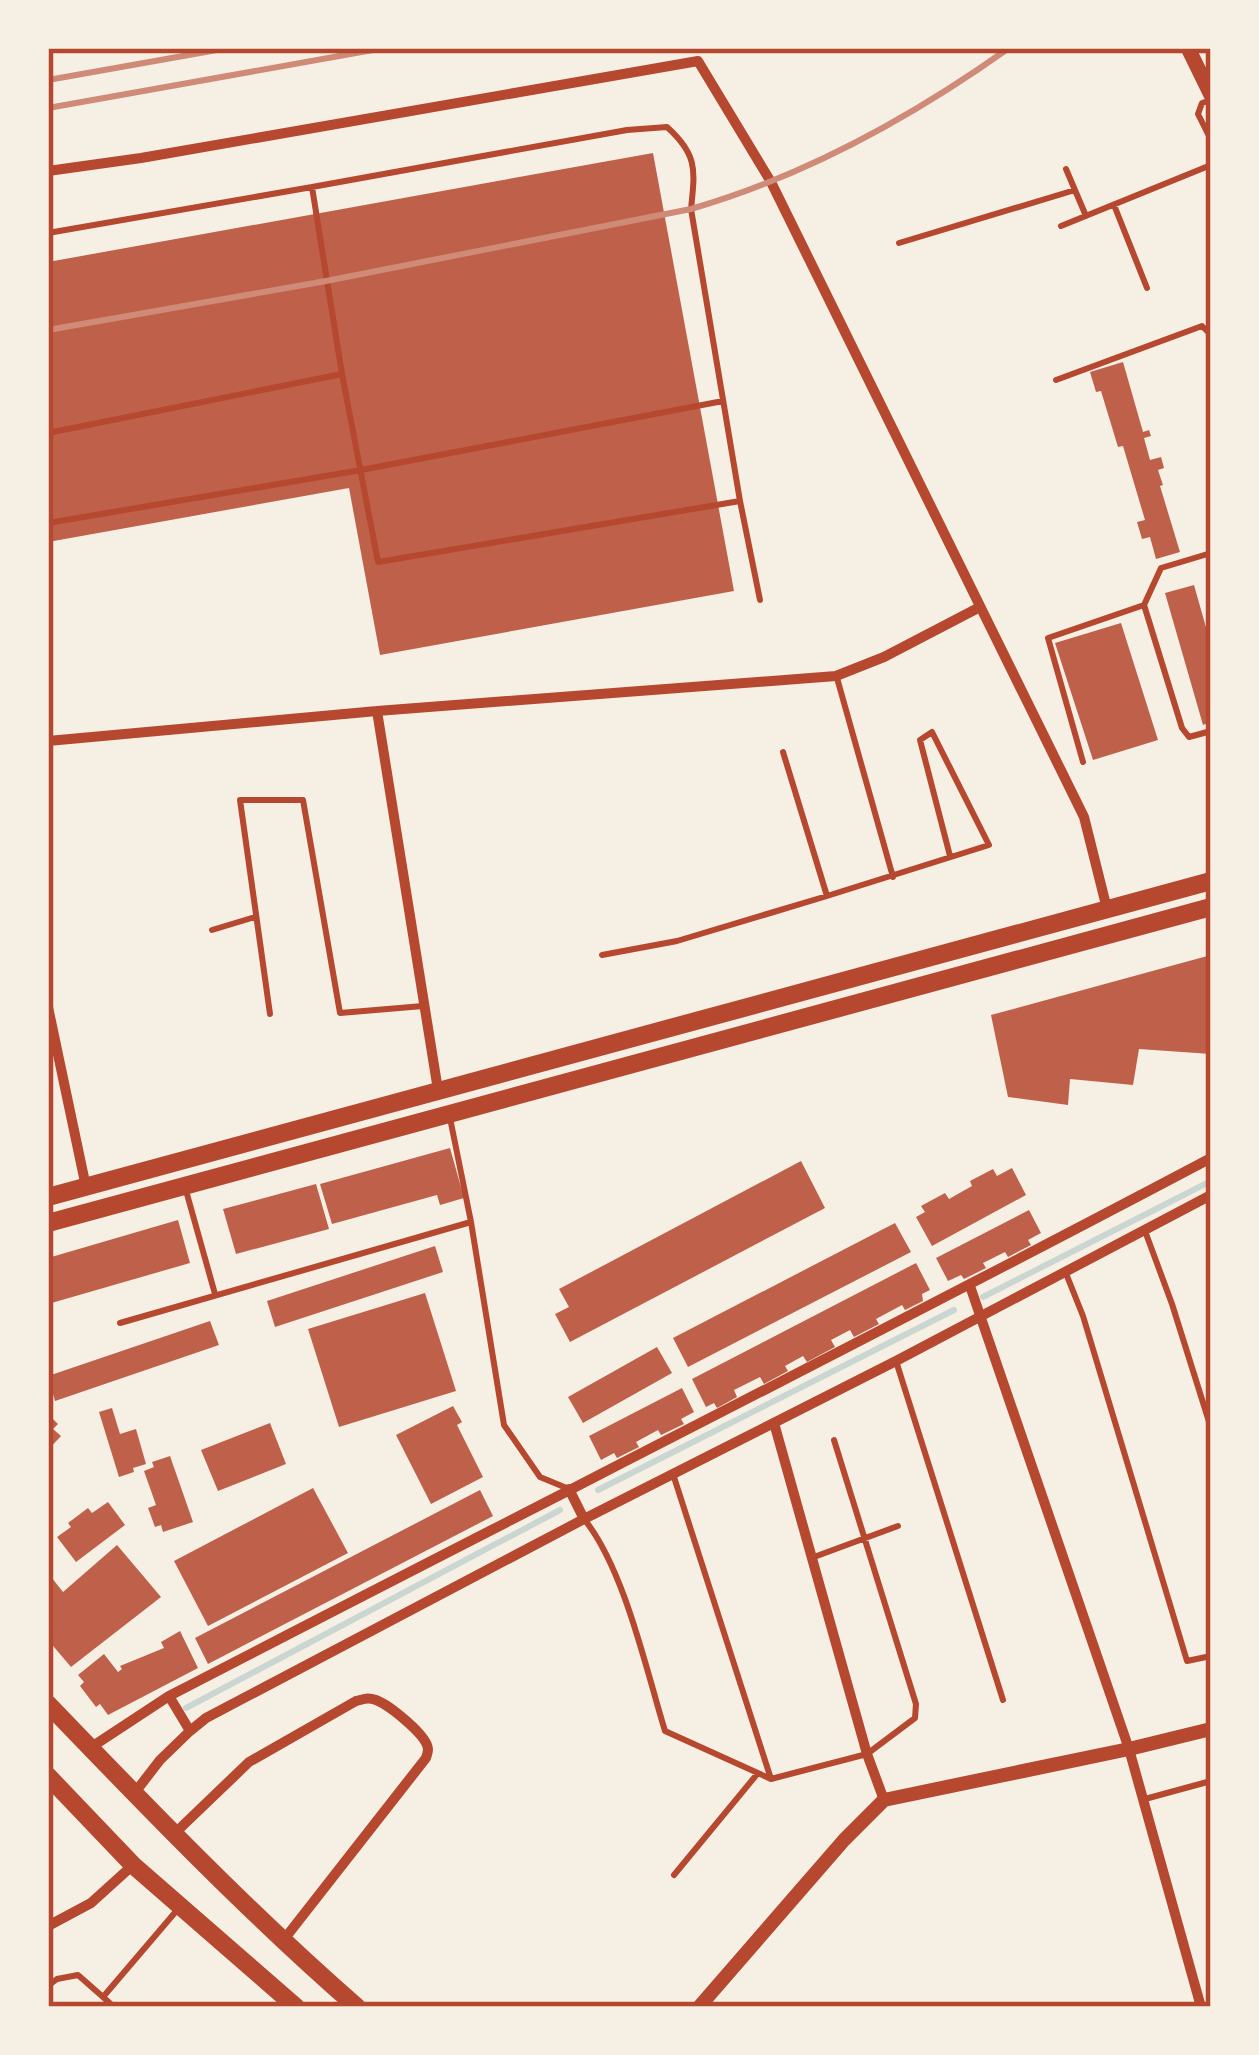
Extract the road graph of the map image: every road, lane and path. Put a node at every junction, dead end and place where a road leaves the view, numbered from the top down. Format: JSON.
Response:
{"nodes":[{"id":1,"x":1188,"y":48,"type":"edge"},
{"id":2,"x":1211,"y":97,"type":"edge"},
{"id":3,"x":1211,"y":140,"type":"edge"},
{"id":4,"x":1211,"y":165,"type":"edge"},
{"id":5,"x":1066,"y":169,"type":"dead end"},
{"id":6,"x":48,"y":171,"type":"edge"},
{"id":7,"x":312,"y":187,"type":"junction"},
{"id":8,"x":1075,"y":190,"type":"junction"},
{"id":9,"x":1114,"y":205,"type":"junction"},
{"id":10,"x":1086,"y":216,"type":"junction"},
{"id":11,"x":1061,"y":226,"type":"dead end"},
{"id":12,"x":48,"y":233,"type":"edge"},
{"id":13,"x":899,"y":243,"type":"dead end"},
{"id":14,"x":1148,"y":288,"type":"dead end"},
{"id":15,"x":1211,"y":335,"type":"edge"},
{"id":16,"x":342,"y":374,"type":"junction"},
{"id":17,"x":1056,"y":380,"type":"dead end"},
{"id":18,"x":723,"y":401,"type":"junction"},
{"id":19,"x":48,"y":433,"type":"edge"},
{"id":20,"x":361,"y":470,"type":"junction"},
{"id":21,"x":740,"y":501,"type":"junction"},
{"id":22,"x":48,"y":523,"type":"edge"},
{"id":23,"x":1211,"y":553,"type":"edge"},
{"id":24,"x":760,"y":600,"type":"dead end"},
{"id":25,"x":1144,"y":605,"type":"junction"},
{"id":26,"x":980,"y":607,"type":"junction"},
{"id":27,"x":836,"y":676,"type":"junction"},
{"id":28,"x":377,"y":711,"type":"junction"},
{"id":29,"x":1211,"y":731,"type":"edge"},
{"id":30,"x":48,"y":741,"type":"edge"},
{"id":31,"x":783,"y":752,"type":"dead end"},
{"id":32,"x":1084,"y":762,"type":"dead end"},
{"id":33,"x":950,"y":856,"type":"junction"},
{"id":34,"x":893,"y":877,"type":"junction"},
{"id":35,"x":1211,"y":881,"type":"edge"},
{"id":36,"x":827,"y":896,"type":"junction"},
{"id":37,"x":1211,"y":907,"type":"edge"},
{"id":38,"x":1108,"y":909,"type":"junction"},
{"id":39,"x":254,"y":917,"type":"junction"},
{"id":40,"x":212,"y":930,"type":"dead end"},
{"id":41,"x":602,"y":955,"type":"dead end"},
{"id":42,"x":426,"y":1005,"type":"junction"},
{"id":43,"x":48,"y":1007,"type":"edge"},
{"id":44,"x":270,"y":1014,"type":"dead end"},
{"id":45,"x":438,"y":1090,"type":"junction"},
{"id":46,"x":449,"y":1114,"type":"junction"},
{"id":47,"x":1211,"y":1158,"type":"edge"},
{"id":48,"x":184,"y":1186,"type":"junction"},
{"id":49,"x":86,"y":1187,"type":"junction"},
{"id":50,"x":1211,"y":1195,"type":"edge"},
{"id":51,"x":48,"y":1197,"type":"edge"},
{"id":52,"x":471,"y":1222,"type":"junction"},
{"id":53,"x":48,"y":1223,"type":"edge"},
{"id":54,"x":1145,"y":1231,"type":"junction"},
{"id":55,"x":1065,"y":1271,"type":"junction"},
{"id":56,"x":970,"y":1286,"type":"junction"},
{"id":57,"x":215,"y":1294,"type":"junction"},
{"id":58,"x":980,"y":1316,"type":"junction"},
{"id":59,"x":120,"y":1323,"type":"dead end"},
{"id":60,"x":896,"y":1361,"type":"junction"},
{"id":61,"x":774,"y":1423,"type":"junction"},
{"id":62,"x":1211,"y":1428,"type":"edge"},
{"id":63,"x":834,"y":1440,"type":"dead end"},
{"id":64,"x":673,"y":1474,"type":"junction"},
{"id":65,"x":569,"y":1489,"type":"junction"},
{"id":66,"x":584,"y":1519,"type":"junction"},
{"id":67,"x":898,"y":1526,"type":"dead end"},
{"id":68,"x":866,"y":1538,"type":"junction"},
{"id":69,"x":814,"y":1557,"type":"junction"},
{"id":70,"x":1211,"y":1656,"type":"edge"},
{"id":71,"x":169,"y":1696,"type":"junction"},
{"id":72,"x":1004,"y":1700,"type":"dead end"},
{"id":73,"x":48,"y":1704,"type":"edge"},
{"id":74,"x":1211,"y":1729,"type":"edge"},
{"id":75,"x":190,"y":1731,"type":"junction"},
{"id":76,"x":90,"y":1748,"type":"junction"},
{"id":77,"x":1129,"y":1749,"type":"junction"},
{"id":78,"x":867,"y":1754,"type":"junction"},
{"id":79,"x":758,"y":1773,"type":"junction"},
{"id":80,"x":48,"y":1776,"type":"edge"},
{"id":81,"x":771,"y":1779,"type":"junction"},
{"id":82,"x":1211,"y":1781,"type":"edge"},
{"id":83,"x":133,"y":1795,"type":"junction"},
{"id":84,"x":884,"y":1800,"type":"junction"},
{"id":85,"x":1143,"y":1800,"type":"junction"},
{"id":86,"x":173,"y":1834,"type":"junction"},
{"id":87,"x":133,"y":1865,"type":"junction"},
{"id":88,"x":674,"y":1875,"type":"dead end"},
{"id":89,"x":181,"y":1906,"type":"junction"},
{"id":90,"x":48,"y":1926,"type":"edge"},
{"id":91,"x":282,"y":1942,"type":"junction"},
{"id":92,"x":48,"y":1986,"type":"edge"},
{"id":93,"x":103,"y":1996,"type":"junction"},
{"id":94,"x":114,"y":2007,"type":"edge"},
{"id":95,"x":296,"y":2007,"type":"edge"},
{"id":96,"x":357,"y":2007,"type":"edge"},
{"id":97,"x":699,"y":2007,"type":"edge"},
{"id":98,"x":1201,"y":2007,"type":"edge"}],
"edges":[{"from":1,"to":2,"type":"main road"},
{"from":2,"to":3,"type":"lane"},
{"from":4,"to":9,"type":"lane"},
{"from":5,"to":8,"type":"lane"},
{"from":6,"to":26,"type":"street"},
{"from":7,"to":12,"type":"lane"},
{"from":7,"to":16,"type":"lane"},
{"from":7,"to":18,"type":"lane"},
{"from":8,"to":10,"type":"lane"},
{"from":8,"to":13,"type":"lane"},
{"from":9,"to":10,"type":"lane"},
{"from":9,"to":14,"type":"lane"},
{"from":10,"to":11,"type":"lane"},
{"from":15,"to":17,"type":"lane"},
{"from":16,"to":19,"type":"lane"},
{"from":16,"to":20,"type":"lane"},
{"from":18,"to":20,"type":"lane"},
{"from":18,"to":21,"type":"lane"},
{"from":20,"to":21,"type":"lane"},
{"from":20,"to":22,"type":"lane"},
{"from":21,"to":24,"type":"lane"},
{"from":23,"to":25,"type":"lane"},
{"from":25,"to":29,"type":"lane"},
{"from":25,"to":32,"type":"lane"},
{"from":26,"to":27,"type":"street"},
{"from":26,"to":38,"type":"street"},
{"from":27,"to":28,"type":"street"},
{"from":27,"to":34,"type":"lane"},
{"from":28,"to":30,"type":"street"},
{"from":28,"to":42,"type":"street"},
{"from":31,"to":36,"type":"lane"},
{"from":33,"to":33,"type":"lane"},
{"from":33,"to":34,"type":"lane"},
{"from":34,"to":36,"type":"lane"},
{"from":35,"to":38,"type":"main road"},
{"from":36,"to":41,"type":"lane"},
{"from":37,"to":46,"type":"main road"},
{"from":38,"to":45,"type":"main road"},
{"from":39,"to":40,"type":"lane"},
{"from":39,"to":42,"type":"lane"},
{"from":39,"to":44,"type":"lane"},
{"from":42,"to":45,"type":"street"},
{"from":43,"to":49,"type":"street"},
{"from":45,"to":49,"type":"main road"},
{"from":46,"to":48,"type":"main road"},
{"from":46,"to":52,"type":"lane"},
{"from":47,"to":56,"type":"street"},
{"from":48,"to":53,"type":"main road"},
{"from":48,"to":57,"type":"lane"},
{"from":49,"to":51,"type":"main road"},
{"from":50,"to":54,"type":"street"},
{"from":52,"to":57,"type":"lane"},
{"from":52,"to":65,"type":"lane"},
{"from":54,"to":55,"type":"street"},
{"from":54,"to":62,"type":"lane"},
{"from":55,"to":58,"type":"street"},
{"from":55,"to":70,"type":"lane"},
{"from":56,"to":58,"type":"street"},
{"from":56,"to":65,"type":"street"},
{"from":57,"to":59,"type":"lane"},
{"from":58,"to":60,"type":"street"},
{"from":58,"to":77,"type":"street"},
{"from":60,"to":61,"type":"street"},
{"from":60,"to":72,"type":"lane"},
{"from":61,"to":64,"type":"street"},
{"from":61,"to":69,"type":"street"},
{"from":63,"to":68,"type":"lane"},
{"from":64,"to":66,"type":"street"},
{"from":64,"to":81,"type":"lane"},
{"from":65,"to":66,"type":"street"},
{"from":65,"to":71,"type":"street"},
{"from":66,"to":75,"type":"street"},
{"from":66,"to":79,"type":"lane"},
{"from":67,"to":68,"type":"lane"},
{"from":68,"to":69,"type":"lane"},
{"from":68,"to":78,"type":"lane"},
{"from":69,"to":78,"type":"street"},
{"from":71,"to":75,"type":"street"},
{"from":71,"to":76,"type":"street"},
{"from":73,"to":76,"type":"main road"},
{"from":74,"to":77,"type":"street"},
{"from":75,"to":83,"type":"street"},
{"from":76,"to":83,"type":"main road"},
{"from":77,"to":84,"type":"street"},
{"from":77,"to":85,"type":"street"},
{"from":78,"to":81,"type":"lane"},
{"from":78,"to":84,"type":"street"},
{"from":79,"to":81,"type":"lane"},
{"from":79,"to":88,"type":"lane"},
{"from":80,"to":87,"type":"main road"},
{"from":82,"to":85,"type":"lane"},
{"from":83,"to":86,"type":"main road"},
{"from":84,"to":97,"type":"street"},
{"from":85,"to":98,"type":"street"},
{"from":86,"to":91,"type":"main road"},
{"from":86,"to":91,"type":"street"},
{"from":87,"to":89,"type":"main road"},
{"from":87,"to":90,"type":"street"},
{"from":89,"to":93,"type":"lane"},
{"from":89,"to":95,"type":"main road"},
{"from":91,"to":96,"type":"main road"},
{"from":92,"to":93,"type":"lane"},
{"from":93,"to":94,"type":"lane"}]}
